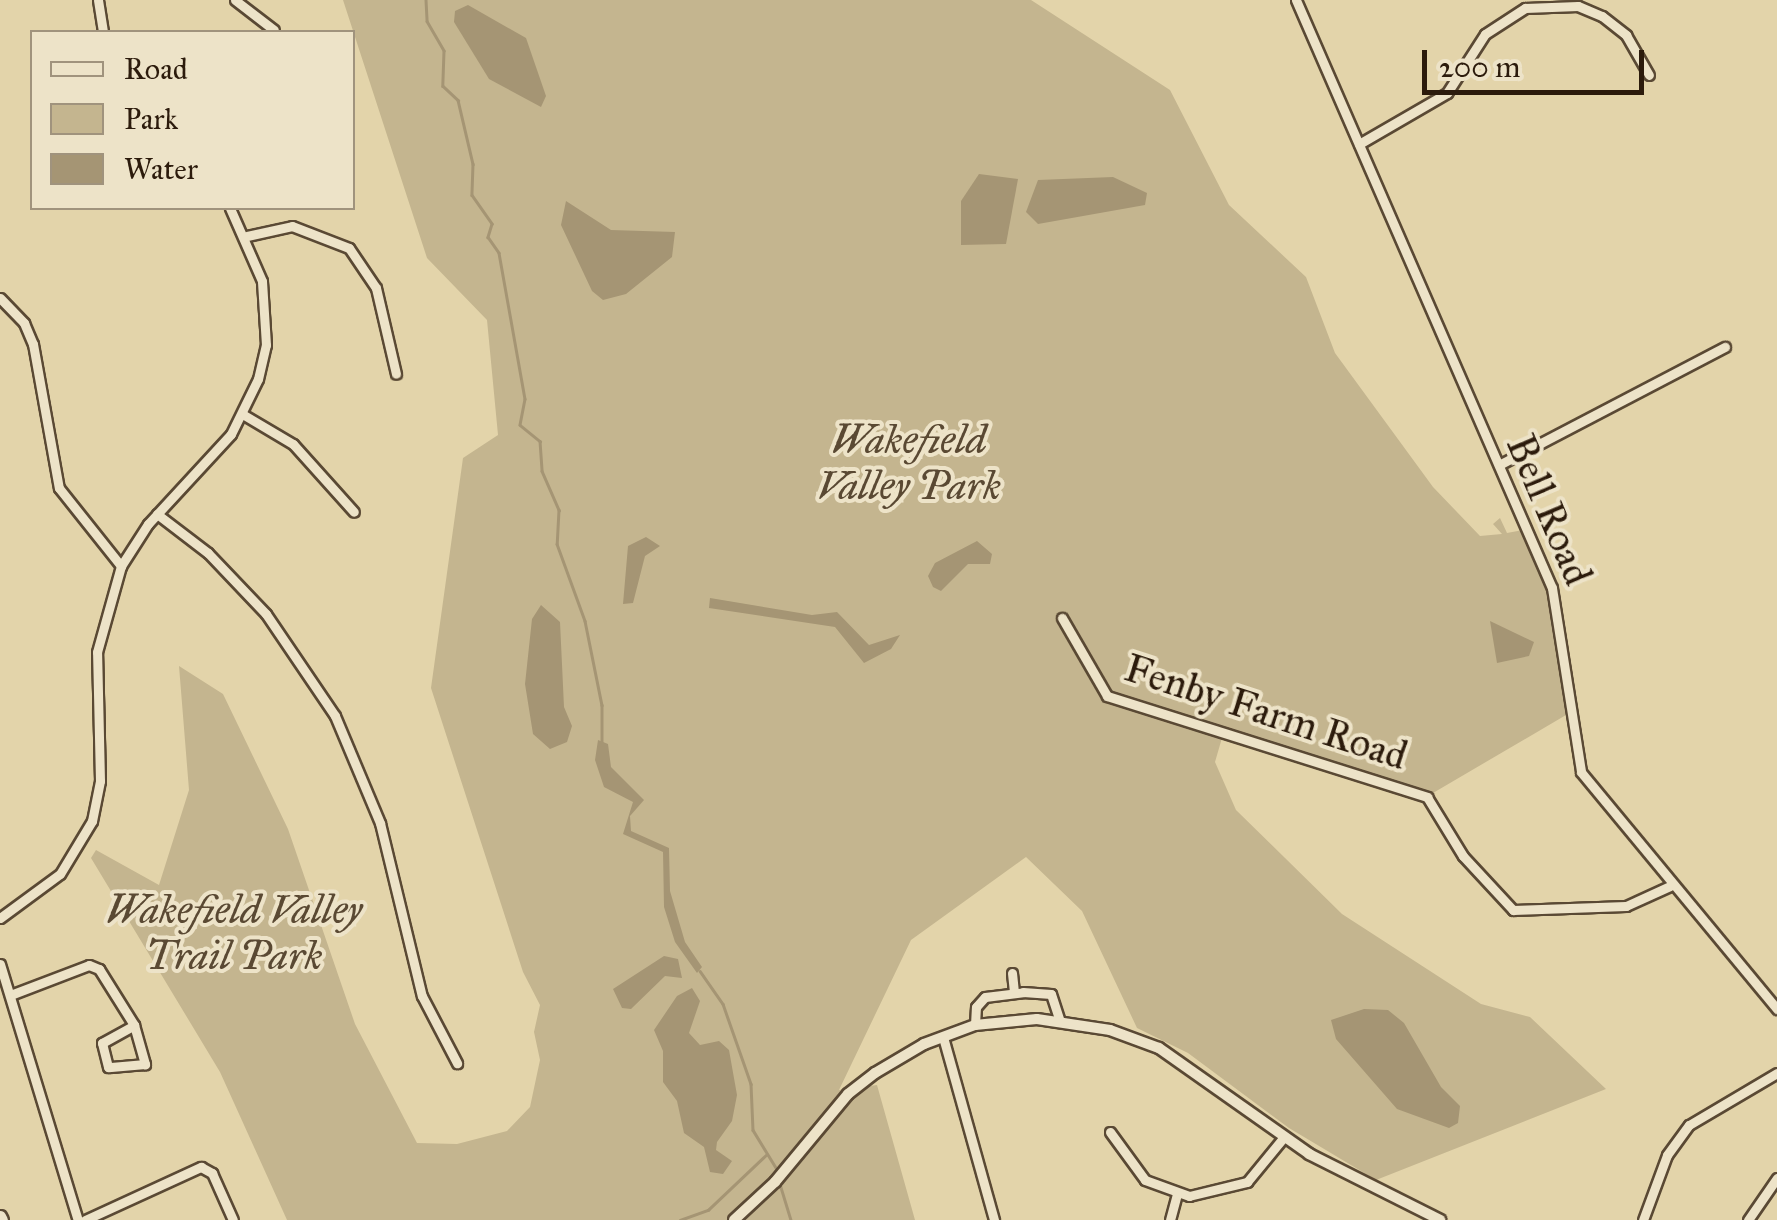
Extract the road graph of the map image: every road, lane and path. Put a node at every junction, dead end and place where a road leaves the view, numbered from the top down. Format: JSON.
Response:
{"nodes":[{"id":1,"x":98,"y":0,"type":"edge"},
{"id":2,"x":235,"y":0,"type":"edge"},
{"id":3,"x":1296,"y":0,"type":"edge"},
{"id":4,"x":103,"y":30,"type":"edge"},
{"id":5,"x":274,"y":30,"type":"dead end"},
{"id":6,"x":1649,"y":75,"type":"dead end"},
{"id":7,"x":1359,"y":144,"type":"junction"},
{"id":8,"x":231,"y":210,"type":"edge"},
{"id":9,"x":247,"y":236,"type":"junction"},
{"id":10,"x":0,"y":298,"type":"edge"},
{"id":11,"x":1725,"y":347,"type":"dead end"},
{"id":12,"x":396,"y":374,"type":"dead end"},
{"id":13,"x":244,"y":416,"type":"junction"},
{"id":14,"x":1499,"y":465,"type":"junction"},
{"id":15,"x":354,"y":512,"type":"dead end"},
{"id":16,"x":158,"y":514,"type":"junction"},
{"id":17,"x":120,"y":566,"type":"junction"},
{"id":18,"x":1062,"y":618,"type":"dead end"},
{"id":19,"x":1670,"y":886,"type":"junction"},
{"id":20,"x":0,"y":918,"type":"edge"},
{"id":21,"x":0,"y":964,"type":"edge"},
{"id":22,"x":1012,"y":973,"type":"dead end"},
{"id":23,"x":1014,"y":993,"type":"junction"},
{"id":24,"x":13,"y":994,"type":"junction"},
{"id":25,"x":1777,"y":1009,"type":"edge"},
{"id":26,"x":1059,"y":1019,"type":"junction"},
{"id":27,"x":134,"y":1025,"type":"junction"},
{"id":28,"x":976,"y":1025,"type":"junction"},
{"id":29,"x":943,"y":1037,"type":"junction"},
{"id":30,"x":457,"y":1063,"type":"dead end"},
{"id":31,"x":1777,"y":1073,"type":"edge"},
{"id":32,"x":1110,"y":1132,"type":"dead end"},
{"id":33,"x":1284,"y":1137,"type":"junction"},
{"id":34,"x":1777,"y":1178,"type":"edge"},
{"id":35,"x":1176,"y":1194,"type":"junction"},
{"id":36,"x":82,"y":1220,"type":"edge"},
{"id":37,"x":233,"y":1220,"type":"edge"},
{"id":38,"x":734,"y":1220,"type":"edge"},
{"id":39,"x":994,"y":1220,"type":"edge"},
{"id":40,"x":1170,"y":1220,"type":"edge"},
{"id":41,"x":1440,"y":1220,"type":"edge"},
{"id":42,"x":1643,"y":1220,"type":"edge"},
{"id":43,"x":1748,"y":1220,"type":"edge"}],
"edges":[{"from":1,"to":4,"type":"street"},
{"from":2,"to":5,"type":"street"},
{"from":3,"to":7,"type":"street","name":"Bell Road"},
{"from":6,"to":7,"type":"street"},
{"from":7,"to":14,"type":"street","name":"Bell Road"},
{"from":8,"to":9,"type":"street"},
{"from":9,"to":12,"type":"street"},
{"from":9,"to":13,"type":"street"},
{"from":10,"to":17,"type":"street"},
{"from":11,"to":14,"type":"street"},
{"from":13,"to":15,"type":"street"},
{"from":13,"to":16,"type":"street"},
{"from":14,"to":19,"type":"street","name":"Bell Road"},
{"from":16,"to":17,"type":"street"},
{"from":16,"to":30,"type":"street"},
{"from":17,"to":20,"type":"street"},
{"from":18,"to":19,"type":"street","name":"Fenby Farm Road"},
{"from":19,"to":25,"type":"street","name":"Bell Road"},
{"from":21,"to":24,"type":"street"},
{"from":22,"to":23,"type":"street"},
{"from":23,"to":26,"type":"street"},
{"from":23,"to":28,"type":"street"},
{"from":24,"to":27,"type":"street"},
{"from":24,"to":36,"type":"street"},
{"from":26,"to":28,"type":"street"},
{"from":26,"to":33,"type":"street"},
{"from":27,"to":27,"type":"street"},
{"from":28,"to":29,"type":"street"},
{"from":29,"to":38,"type":"street"},
{"from":29,"to":39,"type":"street"},
{"from":31,"to":42,"type":"street"},
{"from":32,"to":35,"type":"street"},
{"from":33,"to":35,"type":"street"},
{"from":33,"to":41,"type":"street"},
{"from":34,"to":43,"type":"street"},
{"from":35,"to":40,"type":"street"},
{"from":36,"to":37,"type":"street"}]}
